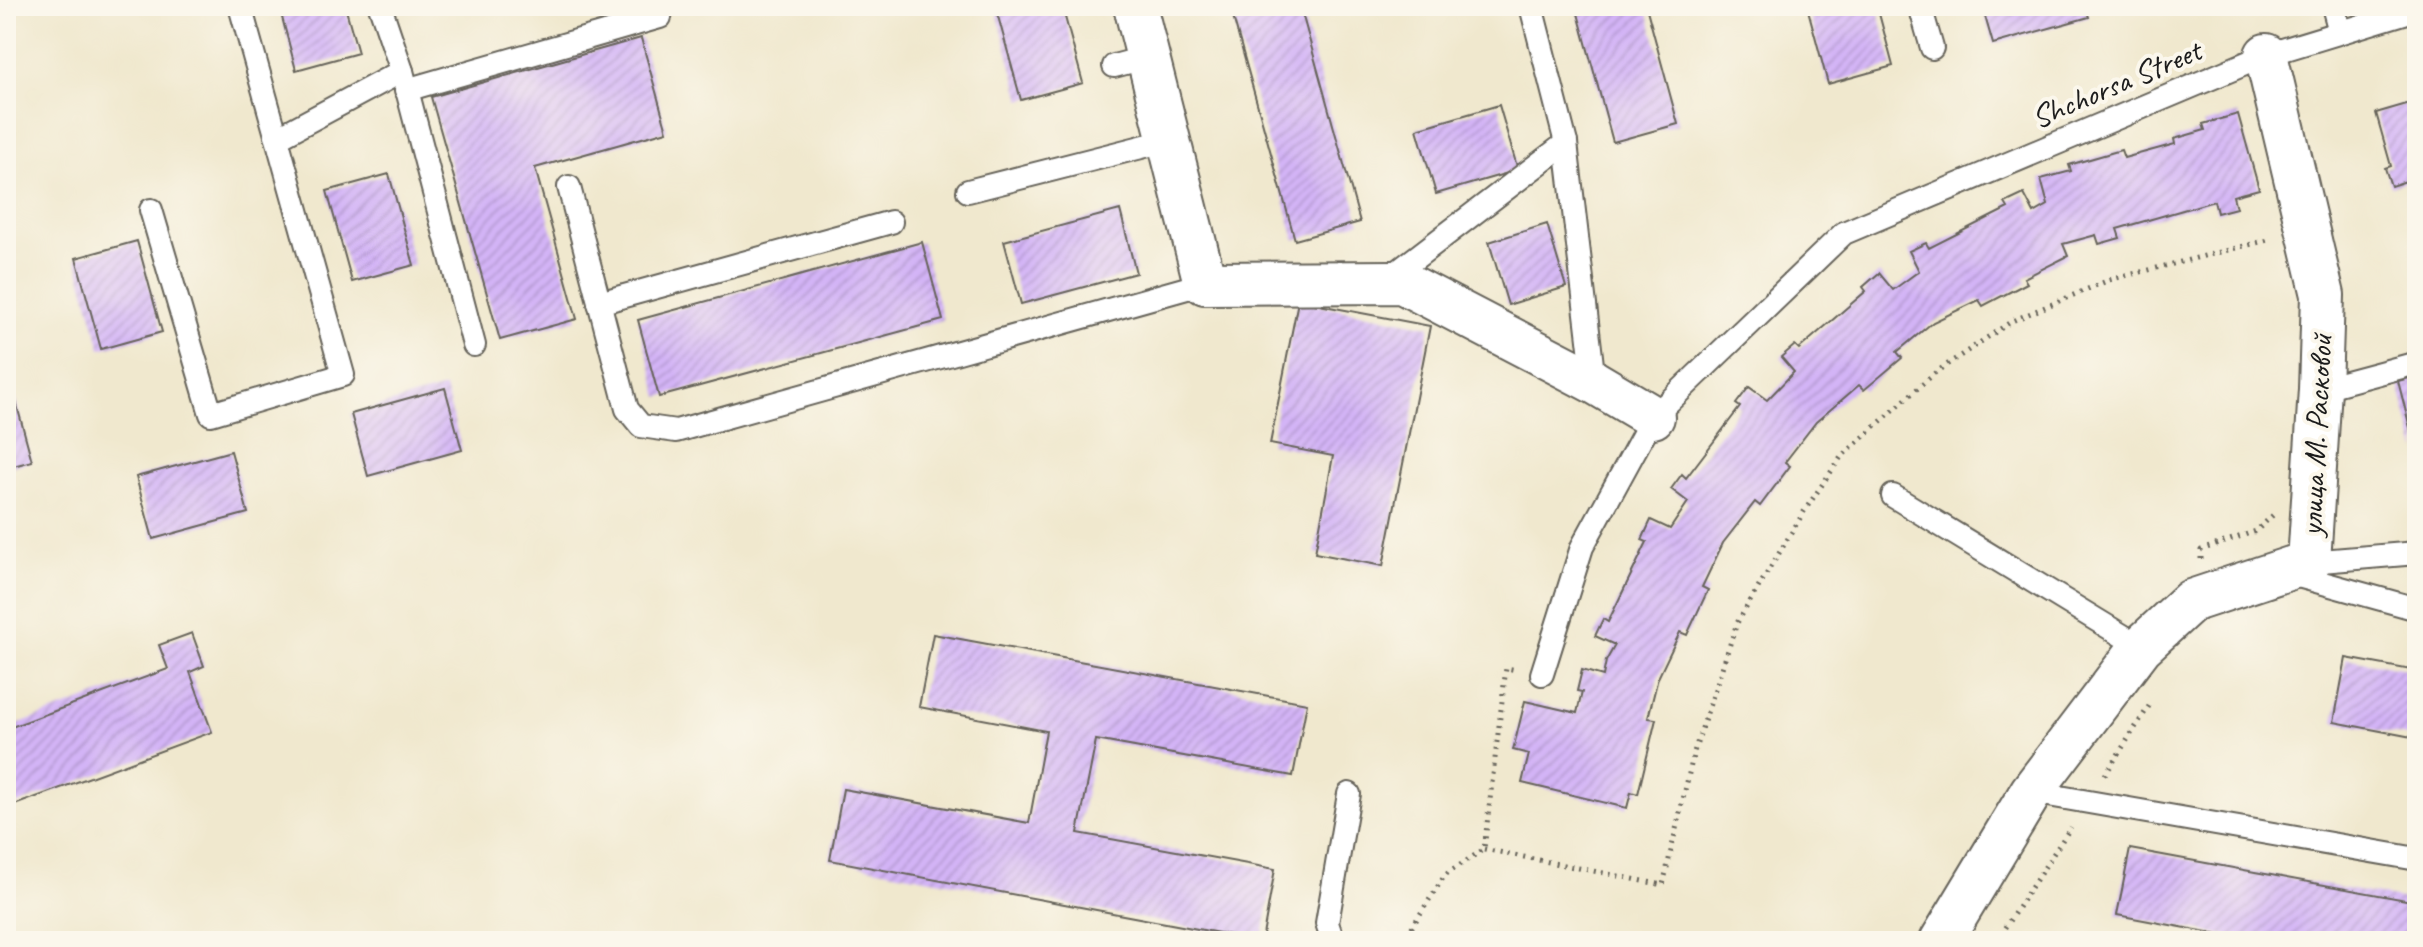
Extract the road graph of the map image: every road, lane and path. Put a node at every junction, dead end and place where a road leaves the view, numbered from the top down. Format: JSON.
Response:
{"nodes":[{"id":1,"x":240,"y":6,"type":"edge"},
{"id":2,"x":380,"y":6,"type":"edge"},
{"id":3,"x":662,"y":6,"type":"edge"},
{"id":4,"x":1135,"y":6,"type":"edge"},
{"id":5,"x":1531,"y":6,"type":"edge"},
{"id":6,"x":1920,"y":6,"type":"edge"},
{"id":7,"x":2333,"y":6,"type":"edge"},
{"id":8,"x":2417,"y":9,"type":"edge"},
{"id":9,"x":2340,"y":32,"type":"junction"},
{"id":10,"x":1932,"y":48,"type":"dead end"},
{"id":11,"x":2266,"y":55,"type":"junction"},
{"id":12,"x":404,"y":80,"type":"junction"},
{"id":13,"x":277,"y":138,"type":"junction"},
{"id":14,"x":1169,"y":140,"type":"junction"},
{"id":15,"x":1566,"y":143,"type":"junction"},
{"id":16,"x":569,"y":187,"type":"dead end"},
{"id":17,"x":968,"y":191,"type":"dead end"},
{"id":18,"x":151,"y":210,"type":"dead end"},
{"id":19,"x":891,"y":222,"type":"dead end"},
{"id":20,"x":2278,"y":238,"type":"dead end"},
{"id":21,"x":1384,"y":282,"type":"junction"},
{"id":22,"x":1205,"y":283,"type":"junction"},
{"id":23,"x":599,"y":303,"type":"junction"},
{"id":24,"x":474,"y":345,"type":"dead end"},
{"id":25,"x":2417,"y":363,"type":"edge"},
{"id":26,"x":1594,"y":382,"type":"junction"},
{"id":27,"x":2320,"y":389,"type":"junction"},
{"id":28,"x":1653,"y":417,"type":"junction"},
{"id":29,"x":1893,"y":496,"type":"dead end"},
{"id":30,"x":2278,"y":510,"type":"dead end"},
{"id":31,"x":2417,"y":553,"type":"edge"},
{"id":32,"x":2293,"y":566,"type":"junction"},
{"id":33,"x":2200,"y":598,"type":"junction"},
{"id":34,"x":2417,"y":609,"type":"edge"},
{"id":35,"x":2141,"y":647,"type":"junction"},
{"id":36,"x":1542,"y":674,"type":"joint"},
{"id":37,"x":2152,"y":701,"type":"dead end"},
{"id":38,"x":2031,"y":792,"type":"junction"},
{"id":39,"x":1349,"y":794,"type":"dead end"},
{"id":40,"x":2088,"y":802,"type":"junction"},
{"id":41,"x":1484,"y":849,"type":"junction"},
{"id":42,"x":2417,"y":859,"type":"edge"},
{"id":43,"x":1333,"y":941,"type":"edge"},
{"id":44,"x":1403,"y":941,"type":"edge"},
{"id":45,"x":1941,"y":941,"type":"edge"},
{"id":46,"x":1996,"y":941,"type":"edge"}],
"edges":[{"from":1,"to":13,"type":"lane"},
{"from":2,"to":12,"type":"lane"},
{"from":3,"to":12,"type":"lane"},
{"from":4,"to":14,"type":"street"},
{"from":5,"to":15,"type":"lane"},
{"from":6,"to":10,"type":"lane"},
{"from":7,"to":9,"type":"lane"},
{"from":8,"to":9,"type":"lane","name":"Shchorsa Street"},
{"from":9,"to":11,"type":"lane","name":"Shchorsa Street"},
{"from":11,"to":27,"type":"street","name":"улица М. Расковой"},
{"from":11,"to":28,"type":"lane","name":"Shchorsa Street"},
{"from":12,"to":13,"type":"lane"},
{"from":12,"to":24,"type":"lane"},
{"from":13,"to":18,"type":"lane"},
{"from":14,"to":17,"type":"lane"},
{"from":14,"to":22,"type":"street"},
{"from":15,"to":21,"type":"lane"},
{"from":15,"to":26,"type":"lane"},
{"from":16,"to":23,"type":"lane"},
{"from":19,"to":23,"type":"lane"},
{"from":20,"to":41,"type":"path"},
{"from":21,"to":22,"type":"street"},
{"from":21,"to":26,"type":"street"},
{"from":22,"to":23,"type":"lane"},
{"from":25,"to":27,"type":"lane"},
{"from":26,"to":28,"type":"street"},
{"from":27,"to":32,"type":"street","name":"улица М. Расковой"},
{"from":28,"to":36,"type":"lane"},
{"from":29,"to":35,"type":"lane"},
{"from":30,"to":33,"type":"path"},
{"from":31,"to":32,"type":"lane"},
{"from":32,"to":33,"type":"street","name":"улица М. Расковой"},
{"from":32,"to":34,"type":"lane"},
{"from":33,"to":35,"type":"street","name":"улица М. Расковой"},
{"from":35,"to":38,"type":"street","name":"улица М. Расковой"},
{"from":36,"to":41,"type":"path"},
{"from":37,"to":40,"type":"path"},
{"from":38,"to":40,"type":"lane"},
{"from":38,"to":45,"type":"street","name":"улица М. Расковой"},
{"from":39,"to":43,"type":"lane"},
{"from":40,"to":42,"type":"lane"},
{"from":40,"to":46,"type":"path"},
{"from":41,"to":44,"type":"path"}]}
